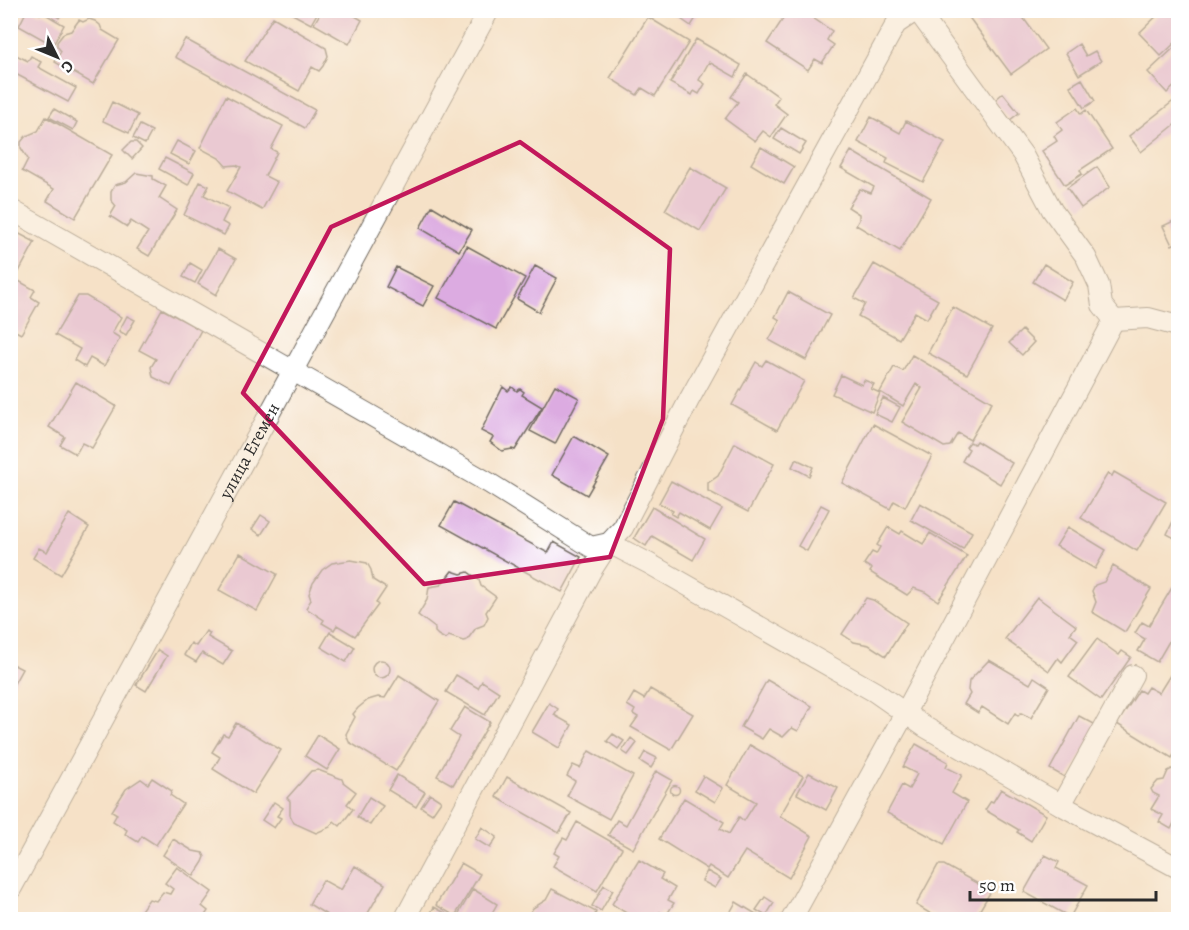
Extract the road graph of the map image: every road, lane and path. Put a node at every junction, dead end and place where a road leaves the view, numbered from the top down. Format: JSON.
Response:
{"nodes":[{"id":1,"x":489,"y":10,"type":"edge"},
{"id":2,"x":917,"y":10,"type":"edge"},
{"id":3,"x":10,"y":209,"type":"edge"},
{"id":4,"x":1114,"y":320,"type":"junction"},
{"id":5,"x":1179,"y":326,"type":"edge"},
{"id":6,"x":295,"y":370,"type":"junction"},
{"id":7,"x":609,"y":543,"type":"junction"},
{"id":8,"x":1133,"y":675,"type":"dead end"},
{"id":9,"x":905,"y":713,"type":"junction"},
{"id":10,"x":1060,"y":805,"type":"junction"},
{"id":11,"x":1179,"y":868,"type":"edge"},
{"id":12,"x":10,"y":891,"type":"edge"},
{"id":13,"x":404,"y":920,"type":"edge"},
{"id":14,"x":791,"y":920,"type":"edge"}],
"edges":[{"from":1,"to":6,"type":"street","name":"улица Егемен"},
{"from":2,"to":4,"type":"street"},
{"from":2,"to":7,"type":"street"},
{"from":3,"to":6,"type":"street"},
{"from":4,"to":5,"type":"street"},
{"from":4,"to":9,"type":"street"},
{"from":6,"to":7,"type":"street"},
{"from":6,"to":12,"type":"street","name":"улица Егемен"},
{"from":7,"to":9,"type":"street"},
{"from":7,"to":13,"type":"street"},
{"from":8,"to":10,"type":"street"},
{"from":9,"to":10,"type":"street"},
{"from":9,"to":14,"type":"street"},
{"from":10,"to":11,"type":"street"}]}
